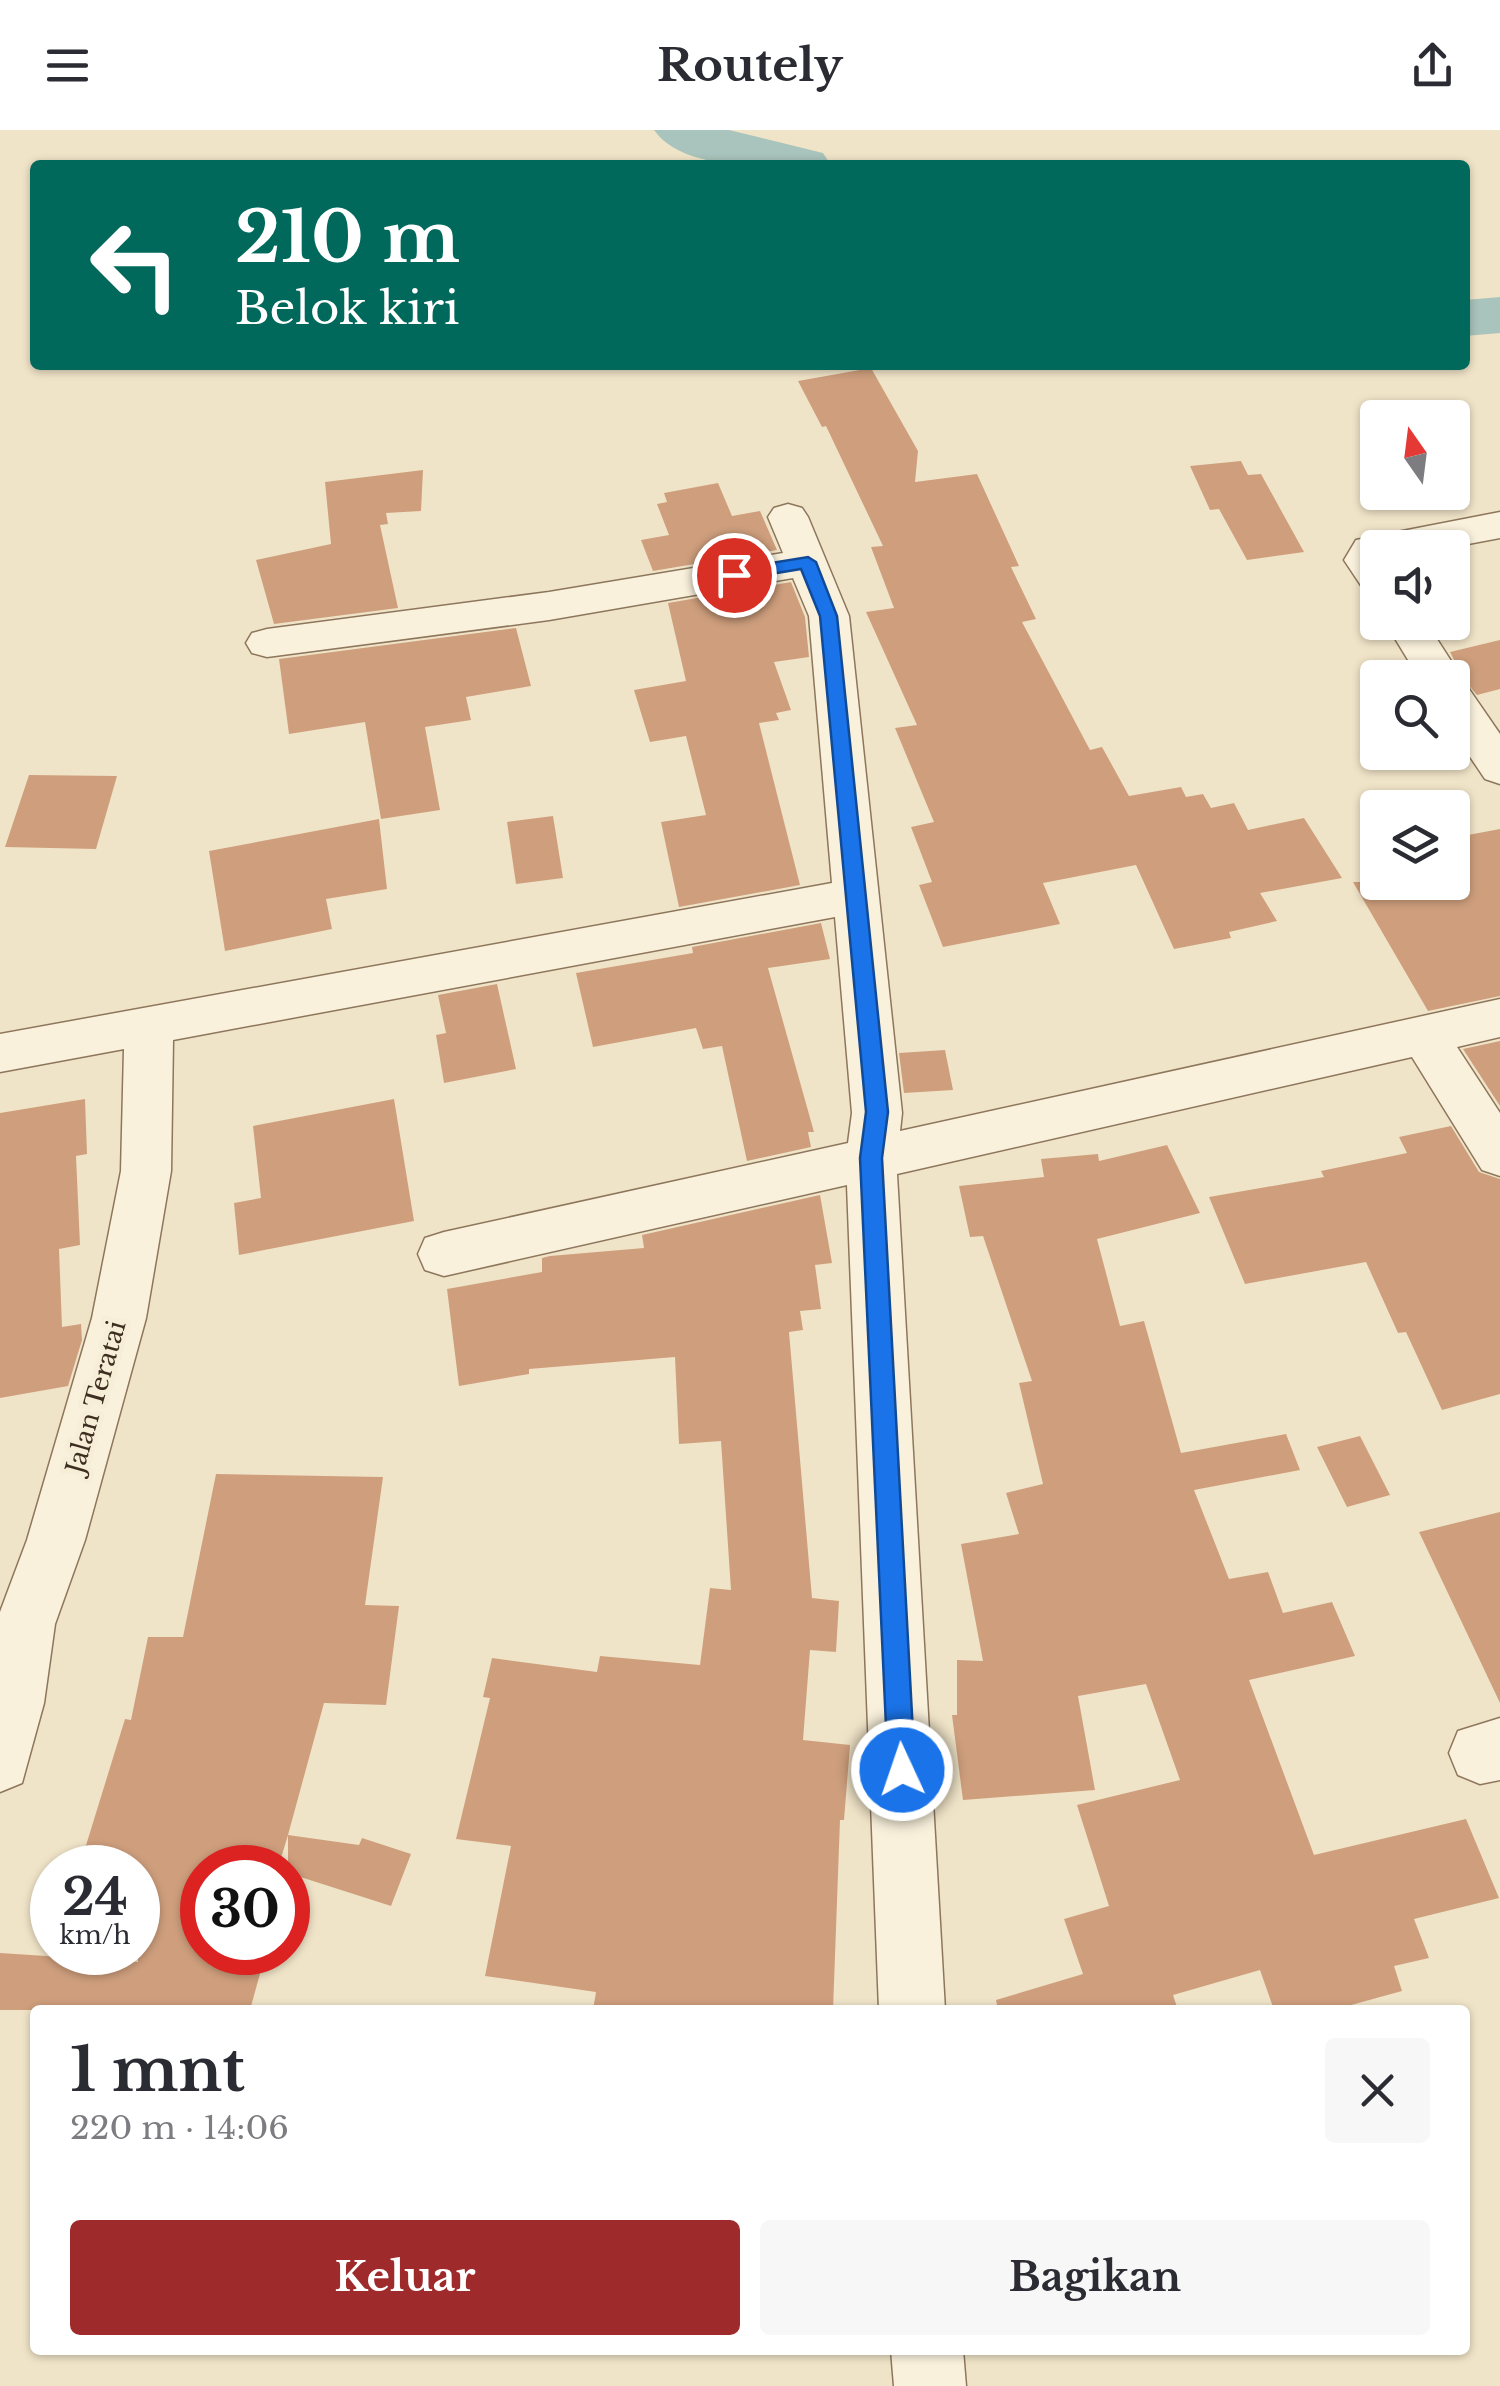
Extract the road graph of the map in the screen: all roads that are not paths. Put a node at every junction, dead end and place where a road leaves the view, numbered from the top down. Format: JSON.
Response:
{"nodes":[{"id":1,"x":1500,"y":525,"type":"edge"},
{"id":2,"x":1470,"y":531,"type":"edge"},
{"id":3,"x":267,"y":643,"type":"dead end"},
{"id":4,"x":1470,"y":723,"type":"edge"},
{"id":5,"x":1500,"y":768,"type":"edge"},
{"id":6,"x":856,"y":896,"type":"junction"},
{"id":7,"x":1500,"y":1018,"type":"edge"},
{"id":8,"x":149,"y":1025,"type":"junction"},
{"id":9,"x":1424,"y":1036,"type":"junction"},
{"id":10,"x":0,"y":1053,"type":"edge"},
{"id":11,"x":1500,"y":1155,"type":"edge"},
{"id":12,"x":871,"y":1158,"type":"junction"},
{"id":13,"x":444,"y":1254,"type":"dead end"},
{"id":14,"x":12,"y":1626,"type":"edge"},
{"id":15,"x":0,"y":1762,"type":"edge"},
{"id":16,"x":912,"y":2005,"type":"edge"},
{"id":17,"x":927,"y":2355,"type":"edge"},
{"id":18,"x":930,"y":2386,"type":"edge"}],
"edges":[{"from":1,"to":2,"type":"street"},
{"from":3,"to":6,"type":"street"},
{"from":4,"to":5,"type":"street"},
{"from":6,"to":8,"type":"street"},
{"from":6,"to":12,"type":"street"},
{"from":7,"to":9,"type":"street"},
{"from":8,"to":10,"type":"street"},
{"from":8,"to":14,"type":"street","name":"Jalan Teratai"},
{"from":9,"to":11,"type":"street"},
{"from":9,"to":12,"type":"street"},
{"from":12,"to":13,"type":"street"},
{"from":12,"to":16,"type":"street"},
{"from":14,"to":15,"type":"street","name":"Jalan Teratai"},
{"from":17,"to":18,"type":"street"}]}
